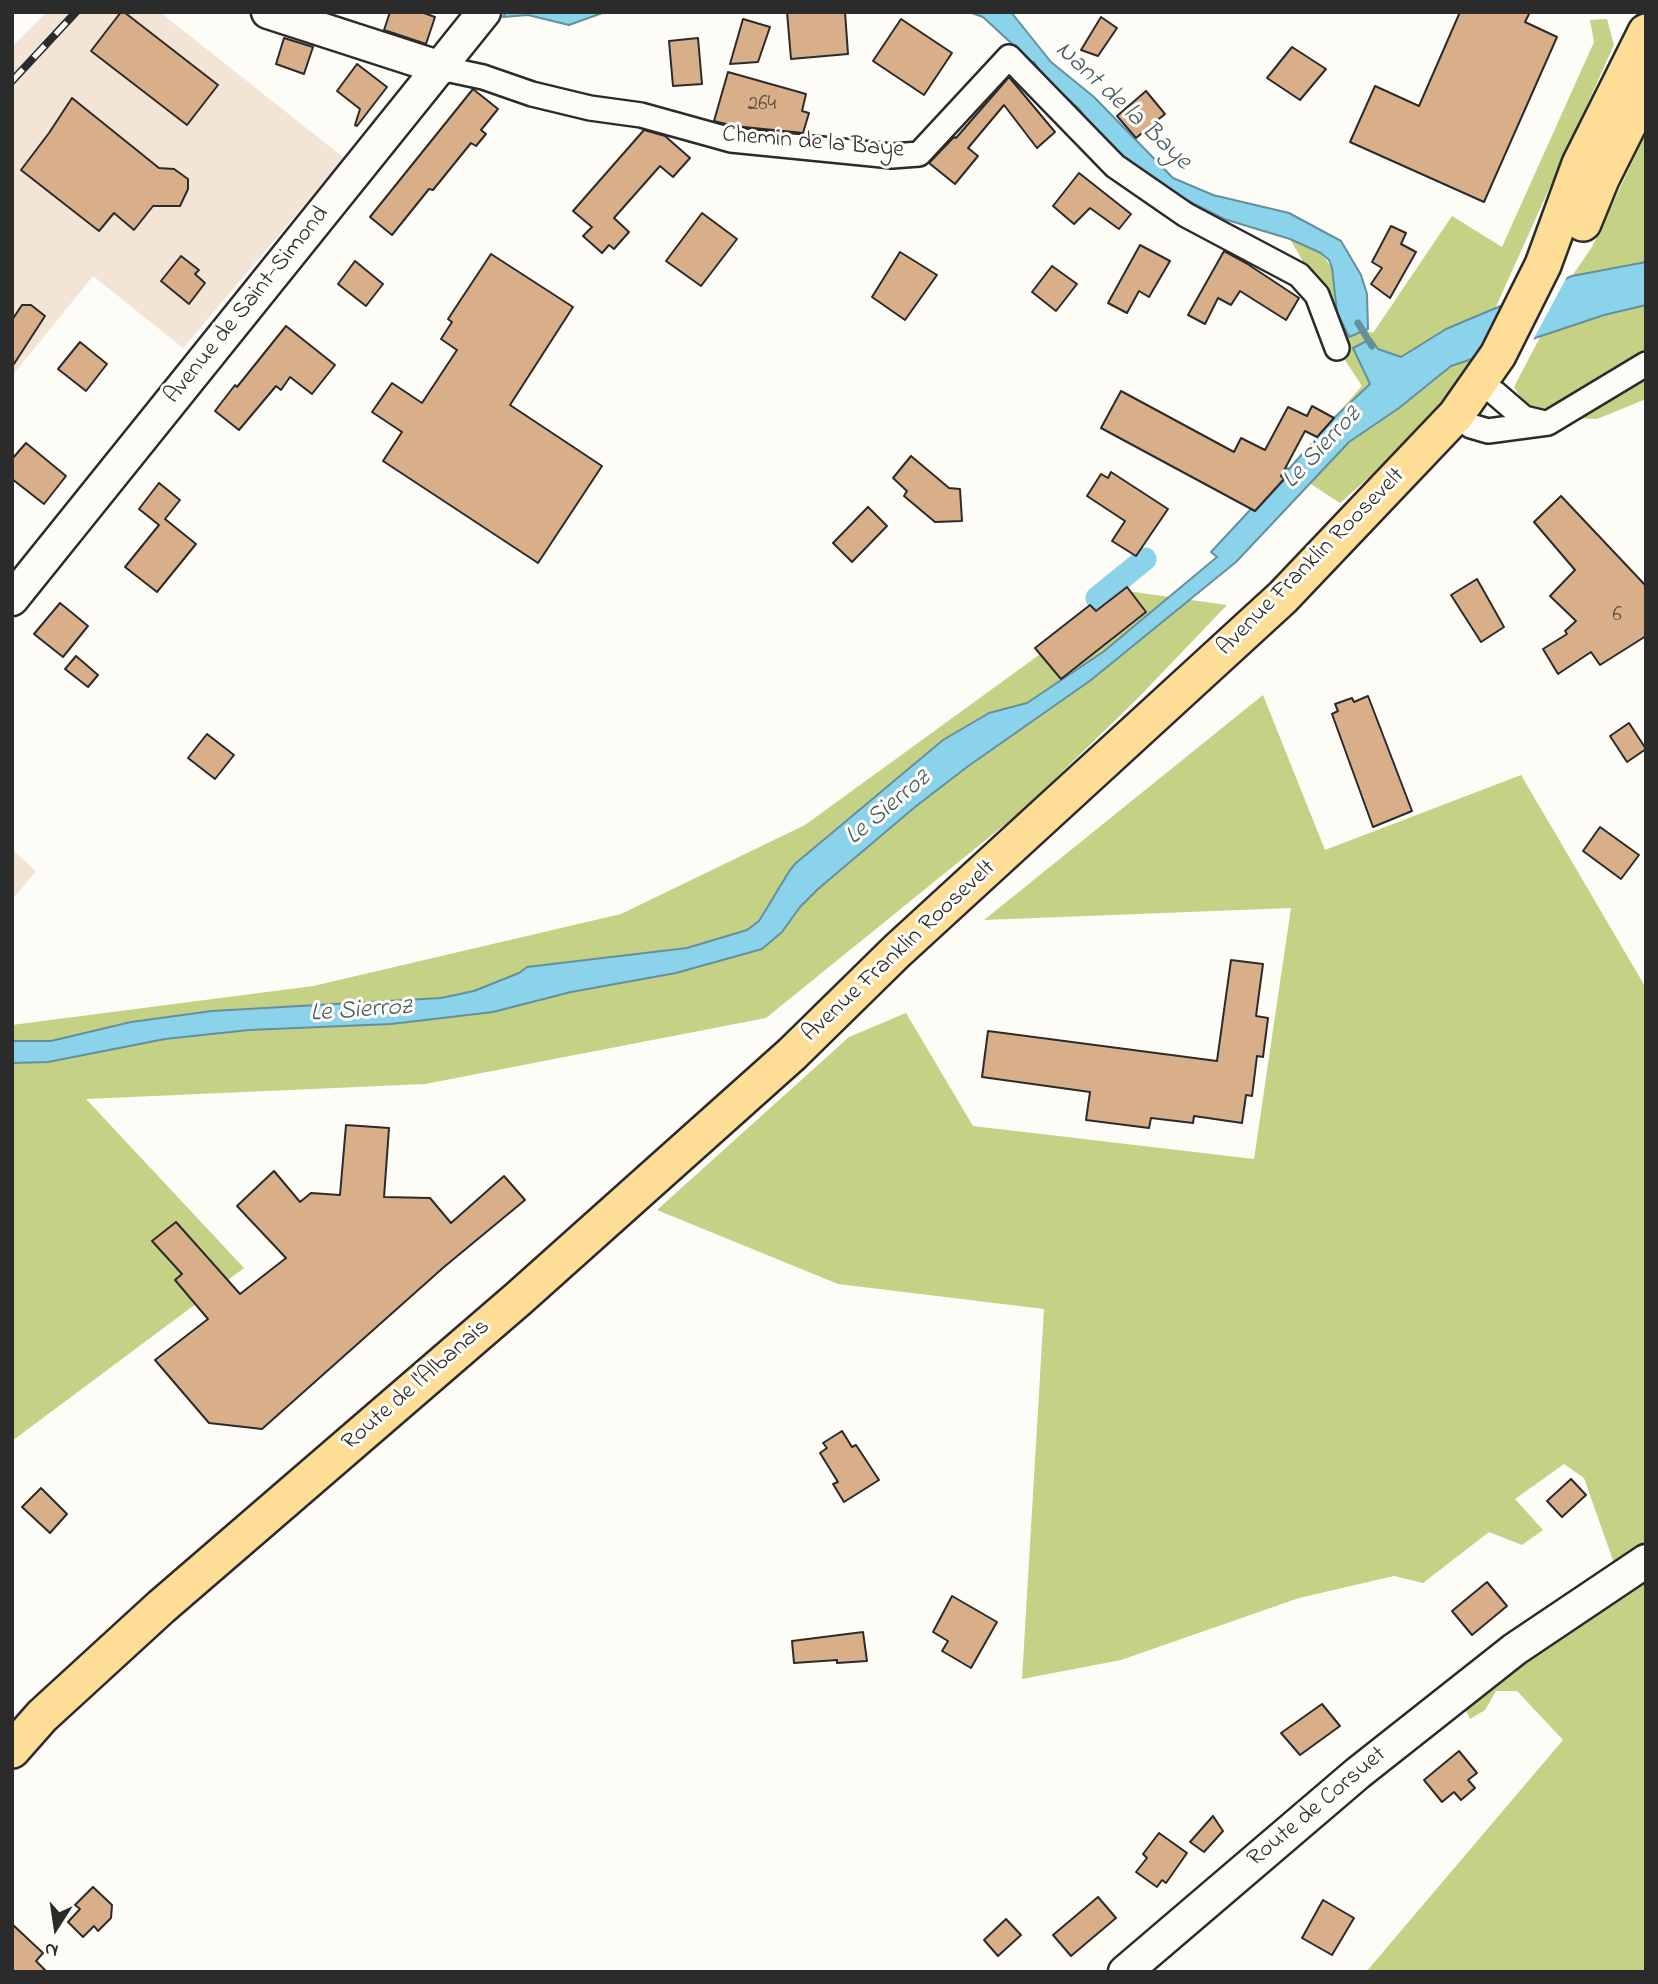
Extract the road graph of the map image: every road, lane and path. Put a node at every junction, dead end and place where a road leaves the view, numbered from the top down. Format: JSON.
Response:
{"nodes":[{"id":1,"x":268,"y":12,"type":"edge"},
{"id":2,"x":484,"y":13,"type":"edge"},
{"id":3,"x":1646,"y":32,"type":"edge"},
{"id":4,"x":1646,"y":66,"type":"edge"},
{"id":5,"x":441,"y":68,"type":"junction"},
{"id":6,"x":1646,"y":89,"type":"edge"},
{"id":7,"x":1620,"y":141,"type":"junction"},
{"id":8,"x":1554,"y":264,"type":"junction"},
{"id":9,"x":1337,"y":348,"type":"dead end"},
{"id":10,"x":1509,"y":351,"type":"junction"},
{"id":11,"x":1646,"y":364,"type":"edge"},
{"id":12,"x":1495,"y":393,"type":"junction"},
{"id":13,"x":1548,"y":423,"type":"junction"},
{"id":14,"x":1471,"y":426,"type":"junction"},
{"id":15,"x":12,"y":599,"type":"edge"},
{"id":16,"x":792,"y":1054,"type":"junction"},
{"id":17,"x":1646,"y":1561,"type":"edge"},
{"id":18,"x":42,"y":1716,"type":"junction"},
{"id":19,"x":12,"y":1738,"type":"edge"},
{"id":20,"x":12,"y":1750,"type":"edge"},
{"id":21,"x":1125,"y":1972,"type":"edge"}],
"edges":[{"from":1,"to":5,"type":"street","name":"Chemin de la Baye"},
{"from":2,"to":5,"type":"street","name":"Avenue de Saint-Simond"},
{"from":3,"to":8,"type":"main road","name":"Avenue Franklin Roosevelt"},
{"from":4,"to":7,"type":"street"},
{"from":5,"to":9,"type":"street","name":"Chemin de la Baye"},
{"from":5,"to":15,"type":"street","name":"Avenue de Saint-Simond"},
{"from":6,"to":7,"type":"main road","name":"Avenue Franklin Roosevelt"},
{"from":7,"to":8,"type":"main road","name":"Avenue Franklin Roosevelt"},
{"from":8,"to":10,"type":"main road","name":"Avenue Franklin Roosevelt"},
{"from":10,"to":12,"type":"main road","name":"Avenue Franklin Roosevelt"},
{"from":10,"to":16,"type":"main road","name":"Avenue Franklin Roosevelt"},
{"from":11,"to":13,"type":"street"},
{"from":12,"to":13,"type":"street"},
{"from":12,"to":14,"type":"main road","name":"Avenue Franklin Roosevelt"},
{"from":13,"to":14,"type":"street"},
{"from":14,"to":16,"type":"main road","name":"Avenue Franklin Roosevelt"},
{"from":16,"to":18,"type":"main road","name":"Route de l'Albanais"},
{"from":17,"to":21,"type":"street","name":"Route de Corsuet"},
{"from":18,"to":19,"type":"main road","name":"Route de l'Albanais"},
{"from":18,"to":20,"type":"main road","name":"Route de l'Albanais"}]}
